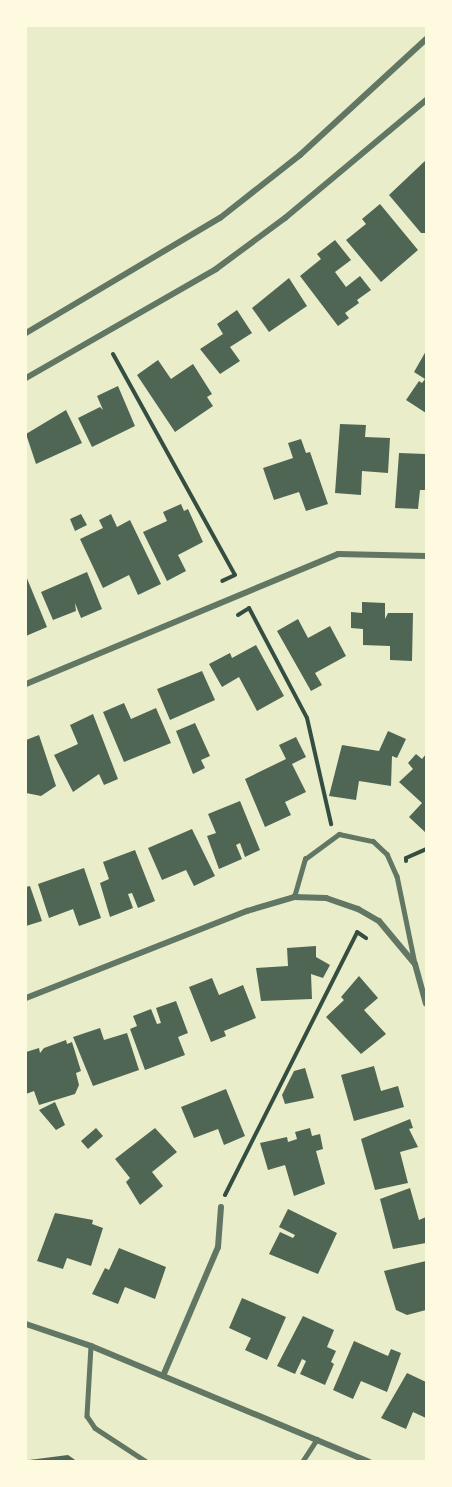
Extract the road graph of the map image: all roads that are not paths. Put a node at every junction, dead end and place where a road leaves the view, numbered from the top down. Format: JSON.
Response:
{"nodes":[{"id":1,"x":426,"y":39,"type":"edge"},
{"id":2,"x":426,"y":100,"type":"edge"},
{"id":3,"x":26,"y":333,"type":"edge"},
{"id":4,"x":26,"y":378,"type":"edge"},
{"id":5,"x":426,"y":556,"type":"edge"},
{"id":6,"x":26,"y":684,"type":"edge"},
{"id":7,"x":294,"y":897,"type":"junction"},
{"id":8,"x":415,"y":964,"type":"junction"},
{"id":9,"x":26,"y":998,"type":"edge"},
{"id":10,"x":426,"y":1004,"type":"edge"},
{"id":11,"x":221,"y":1207,"type":"road end"},
{"id":12,"x":26,"y":1324,"type":"edge"},
{"id":13,"x":91,"y":1346,"type":"junction"},
{"id":14,"x":163,"y":1376,"type":"junction"},
{"id":15,"x":317,"y":1439,"type":"junction"},
{"id":16,"x":147,"y":1461,"type":"edge"},
{"id":17,"x":302,"y":1461,"type":"edge"},
{"id":18,"x":369,"y":1461,"type":"edge"}],
"edges":[{"from":1,"to":3,"type":"street"},
{"from":2,"to":4,"type":"street"},
{"from":5,"to":6,"type":"street"},
{"from":7,"to":8,"type":"street"},
{"from":7,"to":8,"type":"lane"},
{"from":7,"to":9,"type":"street"},
{"from":8,"to":10,"type":"street"},
{"from":11,"to":14,"type":"street"},
{"from":12,"to":13,"type":"street"},
{"from":13,"to":14,"type":"street"},
{"from":13,"to":16,"type":"lane"},
{"from":14,"to":15,"type":"street"},
{"from":15,"to":17,"type":"lane"},
{"from":15,"to":18,"type":"street"}]}
